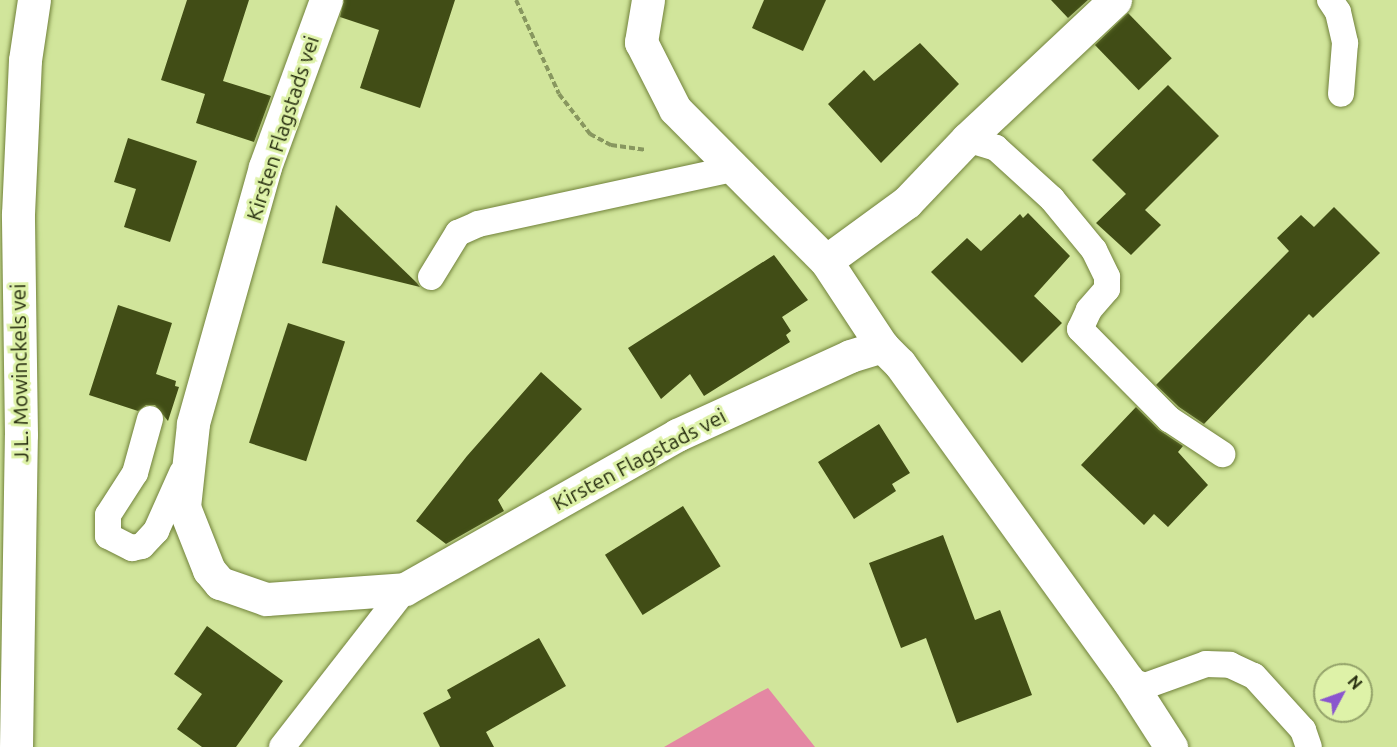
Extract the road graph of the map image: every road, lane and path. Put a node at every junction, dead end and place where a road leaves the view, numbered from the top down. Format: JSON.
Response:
{"nodes":[{"id":1,"x":34,"y":0,"type":"edge"},
{"id":2,"x":326,"y":0,"type":"edge"},
{"id":3,"x":516,"y":0,"type":"edge"},
{"id":4,"x":648,"y":0,"type":"edge"},
{"id":5,"x":1115,"y":0,"type":"edge"},
{"id":6,"x":1330,"y":0,"type":"edge"},
{"id":7,"x":1341,"y":94,"type":"dead end"},
{"id":8,"x":967,"y":139,"type":"junction"},
{"id":9,"x":720,"y":158,"type":"junction"},
{"id":10,"x":826,"y":261,"type":"junction"},
{"id":11,"x":431,"y":277,"type":"dead end"},
{"id":12,"x":882,"y":346,"type":"junction"},
{"id":13,"x":150,"y":419,"type":"dead end"},
{"id":14,"x":1222,"y":454,"type":"dead end"},
{"id":15,"x":187,"y":466,"type":"junction"},
{"id":16,"x":405,"y":589,"type":"junction"},
{"id":17,"x":1128,"y":680,"type":"junction"},
{"id":18,"x":16,"y":747,"type":"edge"},
{"id":19,"x":282,"y":747,"type":"edge"},
{"id":20,"x":1171,"y":747,"type":"edge"},
{"id":21,"x":1309,"y":747,"type":"edge"}],
"edges":[{"from":1,"to":18,"type":"street","name":"J.L. Mowinckels vei"},
{"from":2,"to":15,"type":"street","name":"Kirsten Flagstads vei"},
{"from":3,"to":9,"type":"path"},
{"from":4,"to":9,"type":"street"},
{"from":5,"to":8,"type":"street"},
{"from":6,"to":7,"type":"lane"},
{"from":8,"to":10,"type":"street"},
{"from":8,"to":14,"type":"lane"},
{"from":9,"to":10,"type":"street"},
{"from":9,"to":11,"type":"lane"},
{"from":10,"to":12,"type":"street"},
{"from":12,"to":16,"type":"street","name":"Kirsten Flagstads vei"},
{"from":12,"to":17,"type":"street"},
{"from":13,"to":15,"type":"lane","name":"Kirsten Flagstads vei"},
{"from":15,"to":16,"type":"street","name":"Kirsten Flagstads vei"},
{"from":16,"to":19,"type":"lane","name":"Kirsten Flagstads vei"},
{"from":17,"to":20,"type":"street"},
{"from":17,"to":21,"type":"lane"}]}
